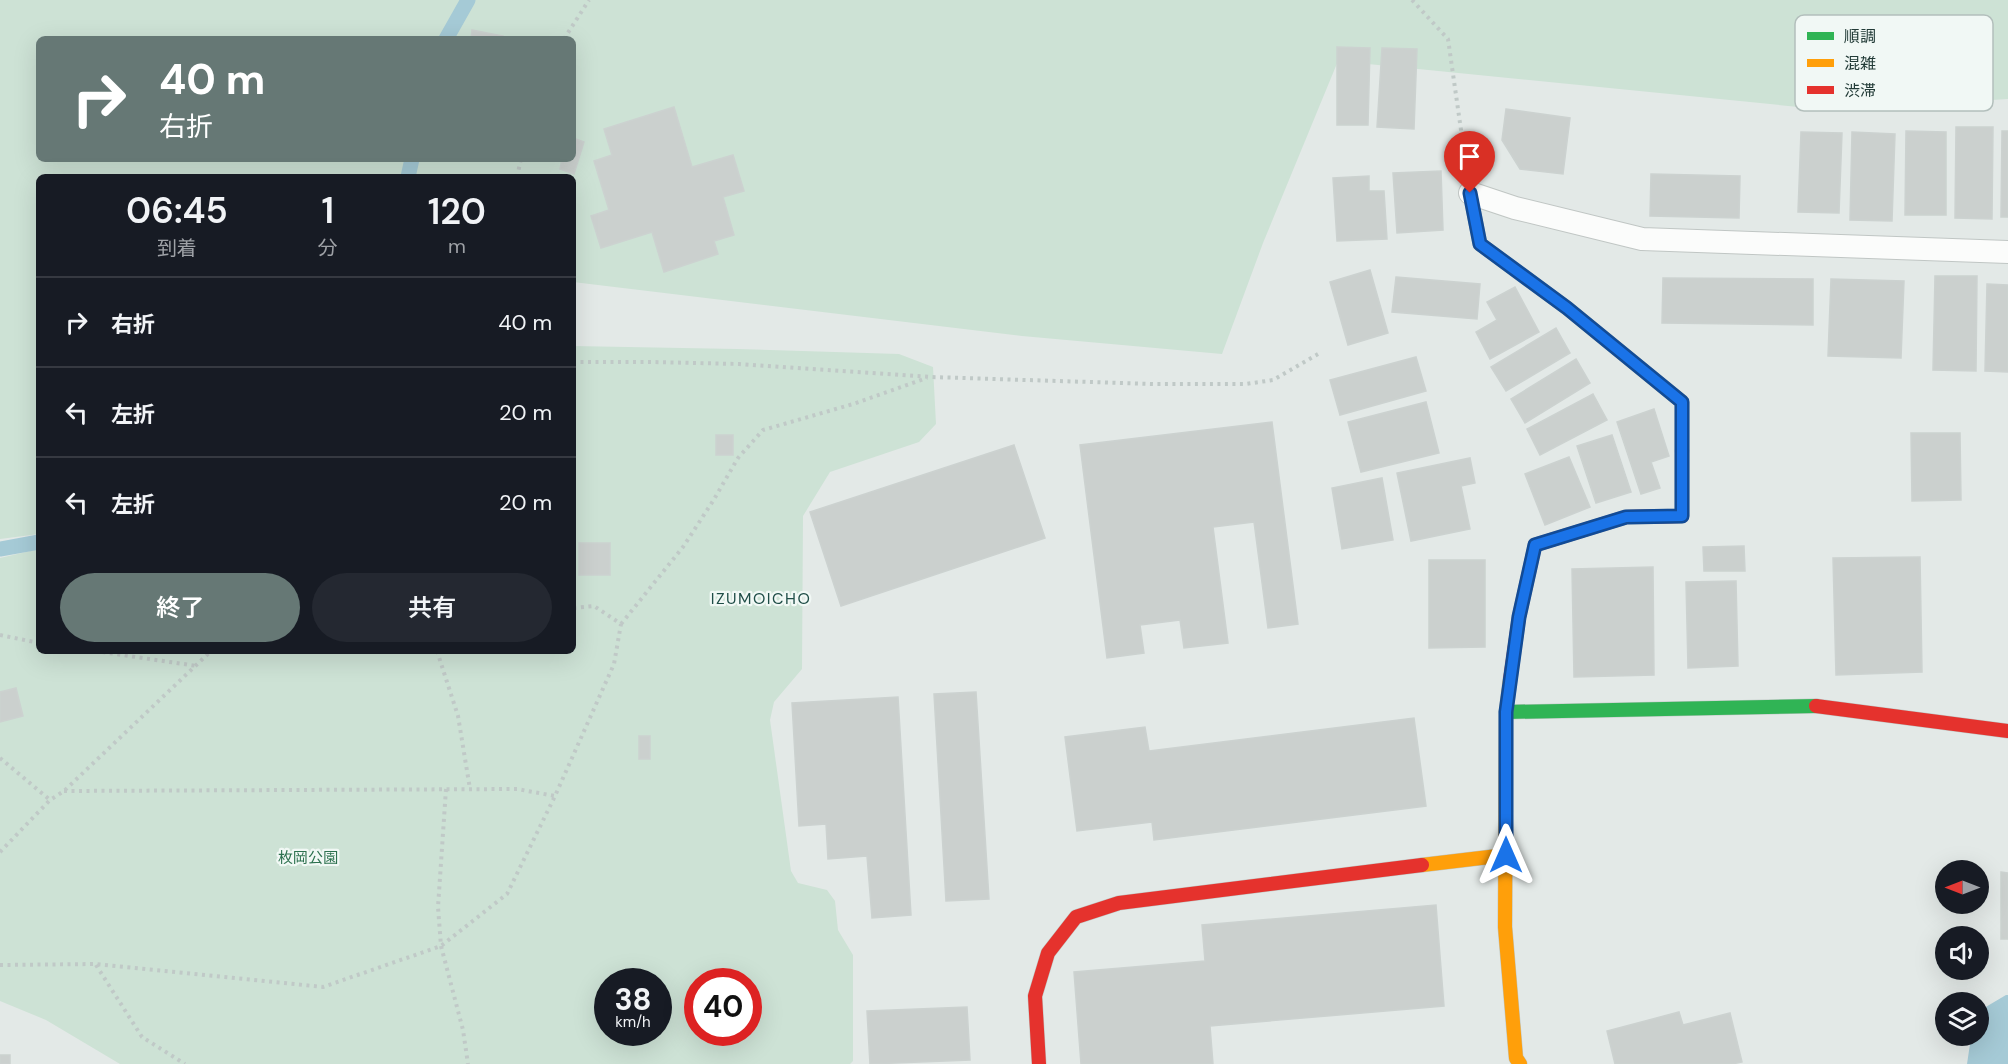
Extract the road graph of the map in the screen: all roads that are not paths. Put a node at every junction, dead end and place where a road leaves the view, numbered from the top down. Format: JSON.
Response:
{"nodes":[{"id":1,"x":1470,"y":193,"type":"joint"},
{"id":2,"x":2008,"y":252,"type":"edge"},
{"id":3,"x":1506,"y":712,"type":"junction"},
{"id":4,"x":2008,"y":731,"type":"edge"},
{"id":5,"x":1506,"y":855,"type":"junction"},
{"id":6,"x":1040,"y":1064,"type":"edge"},
{"id":7,"x":1520,"y":1064,"type":"edge"}],
"edges":[{"from":1,"to":2,"type":"lane"},
{"from":1,"to":3,"type":"street"},
{"from":3,"to":4,"type":"street"},
{"from":3,"to":5,"type":"street"},
{"from":5,"to":6,"type":"street"},
{"from":5,"to":7,"type":"street"}]}
